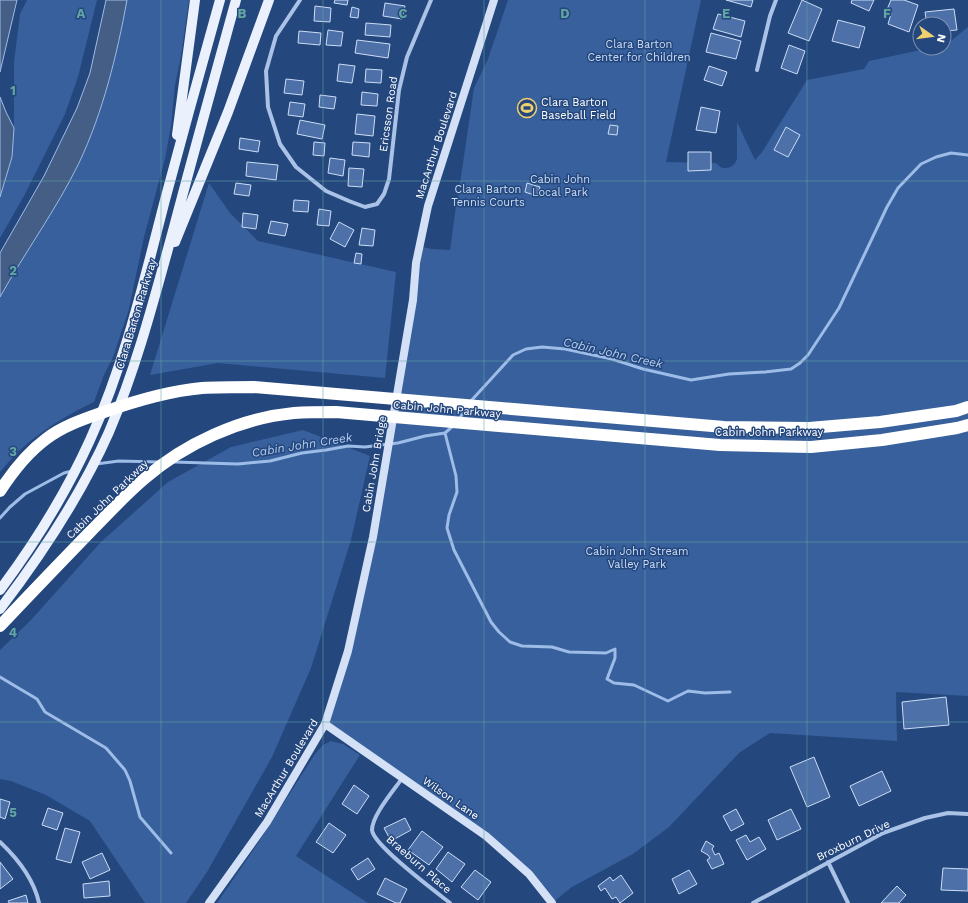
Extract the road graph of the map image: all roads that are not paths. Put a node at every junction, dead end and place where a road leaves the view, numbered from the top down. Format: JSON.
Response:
{"nodes":[{"id":1,"x":195,"y":0,"type":"edge"},
{"id":2,"x":220,"y":0,"type":"edge"},
{"id":3,"x":236,"y":0,"type":"edge"},
{"id":4,"x":269,"y":0,"type":"edge"},
{"id":5,"x":300,"y":0,"type":"edge"},
{"id":6,"x":431,"y":0,"type":"edge"},
{"id":7,"x":494,"y":0,"type":"edge"},
{"id":8,"x":776,"y":0,"type":"edge"},
{"id":9,"x":756,"y":70,"type":"dead end"},
{"id":10,"x":173,"y":171,"type":"junction"},
{"id":11,"x":161,"y":275,"type":"junction"},
{"id":12,"x":413,"y":300,"type":"joint"},
{"id":13,"x":968,"y":407,"type":"edge"},
{"id":14,"x":968,"y":425,"type":"edge"},
{"id":15,"x":0,"y":491,"type":"edge"},
{"id":16,"x":373,"y":537,"type":"joint"},
{"id":17,"x":0,"y":590,"type":"edge"},
{"id":18,"x":0,"y":609,"type":"edge"},
{"id":19,"x":0,"y":626,"type":"edge"},
{"id":20,"x":325,"y":724,"type":"junction"},
{"id":21,"x":403,"y":777,"type":"junction"},
{"id":22,"x":968,"y":814,"type":"edge"},
{"id":23,"x":0,"y":842,"type":"edge"},
{"id":24,"x":828,"y":862,"type":"junction"},
{"id":25,"x":39,"y":903,"type":"edge"},
{"id":26,"x":209,"y":903,"type":"edge"},
{"id":27,"x":450,"y":903,"type":"edge"},
{"id":28,"x":552,"y":903,"type":"edge"},
{"id":29,"x":753,"y":903,"type":"edge"},
{"id":30,"x":848,"y":903,"type":"edge"}],
"edges":[{"from":1,"to":10,"type":"main road"},
{"from":2,"to":10,"type":"main road","name":"Clara Barton Parkway"},
{"from":3,"to":11,"type":"main road","name":"Clara Barton Parkway"},
{"from":4,"to":11,"type":"main road"},
{"from":5,"to":6,"type":"street","name":"Ericsson Road"},
{"from":7,"to":12,"type":"main road","name":"MacArthur Boulevard"},
{"from":8,"to":9,"type":"street"},
{"from":10,"to":17,"type":"main road","name":"Clara Barton Parkway"},
{"from":11,"to":18,"type":"main road","name":"Clara Barton Parkway"},
{"from":12,"to":16,"type":"main road","name":"Cabin John Bridge"},
{"from":13,"to":15,"type":"highway","name":"Cabin John Parkway"},
{"from":14,"to":19,"type":"highway","name":"Cabin John Parkway"},
{"from":16,"to":20,"type":"main road","name":"MacArthur Boulevard"},
{"from":20,"to":21,"type":"main road","name":"Wilson Lane"},
{"from":20,"to":26,"type":"main road","name":"MacArthur Boulevard"},
{"from":21,"to":27,"type":"street","name":"Braeburn Place"},
{"from":21,"to":28,"type":"main road","name":"Wilson Lane"},
{"from":22,"to":24,"type":"street","name":"Broxburn Drive"},
{"from":23,"to":25,"type":"street"},
{"from":24,"to":29,"type":"street","name":"Broxburn Drive"},
{"from":24,"to":30,"type":"street"}]}
